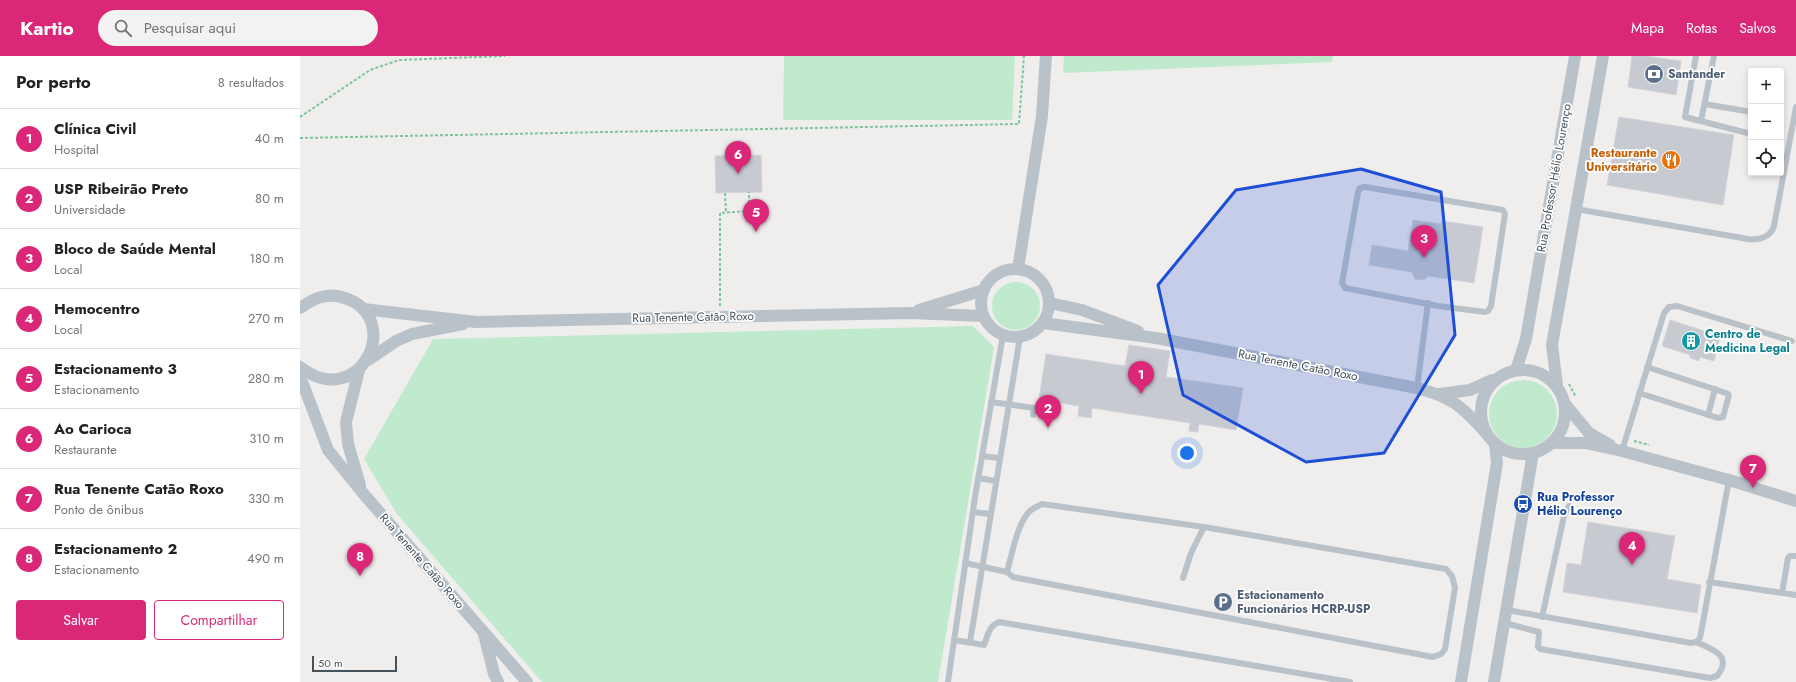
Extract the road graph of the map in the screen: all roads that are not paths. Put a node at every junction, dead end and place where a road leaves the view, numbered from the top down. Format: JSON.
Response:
{"nodes":[{"id":1,"x":1046,"y":56,"type":"edge"},
{"id":2,"x":1575,"y":56,"type":"edge"},
{"id":3,"x":1603,"y":56,"type":"edge"},
{"id":4,"x":1696,"y":56,"type":"edge"},
{"id":5,"x":1714,"y":56,"type":"edge"},
{"id":6,"x":1705,"y":104,"type":"junction"},
{"id":7,"x":1796,"y":107,"type":"edge"},
{"id":8,"x":1748,"y":111,"type":"edge"},
{"id":9,"x":1701,"y":121,"type":"junction"},
{"id":10,"x":1748,"y":133,"type":"edge"},
{"id":11,"x":1576,"y":209,"type":"junction"},
{"id":12,"x":1018,"y":269,"type":"junction"},
{"id":13,"x":984,"y":290,"type":"junction"},
{"id":14,"x":1050,"y":303,"type":"junction"},
{"id":15,"x":1428,"y":303,"type":"junction"},
{"id":16,"x":300,"y":308,"type":"edge"},
{"id":17,"x":363,"y":308,"type":"junction"},
{"id":18,"x":910,"y":313,"type":"junction"},
{"id":19,"x":983,"y":316,"type":"junction"},
{"id":20,"x":476,"y":322,"type":"junction"},
{"id":21,"x":1043,"y":324,"type":"junction"},
{"id":22,"x":1003,"y":335,"type":"junction"},
{"id":23,"x":1020,"y":337,"type":"junction"},
{"id":24,"x":1156,"y":338,"type":"junction"},
{"id":25,"x":1792,"y":341,"type":"dead end"},
{"id":26,"x":368,"y":360,"type":"junction"},
{"id":27,"x":300,"y":367,"type":"edge"},
{"id":28,"x":1647,"y":367,"type":"junction"},
{"id":29,"x":359,"y":370,"type":"junction"},
{"id":30,"x":1516,"y":370,"type":"junction"},
{"id":31,"x":300,"y":376,"type":"edge"},
{"id":32,"x":1498,"y":377,"type":"junction"},
{"id":33,"x":1562,"y":383,"type":"junction"},
{"id":34,"x":1417,"y":388,"type":"junction"},
{"id":35,"x":1715,"y":389,"type":"junction"},
{"id":36,"x":1639,"y":393,"type":"junction"},
{"id":37,"x":1440,"y":394,"type":"junction"},
{"id":38,"x":991,"y":402,"type":"junction"},
{"id":39,"x":1009,"y":404,"type":"junction"},
{"id":40,"x":1565,"y":404,"type":"junction"},
{"id":41,"x":1033,"y":415,"type":"dead end"},
{"id":42,"x":1708,"y":415,"type":"junction"},
{"id":43,"x":1485,"y":432,"type":"junction"},
{"id":44,"x":1553,"y":443,"type":"junction"},
{"id":45,"x":1495,"y":444,"type":"junction"},
{"id":46,"x":1622,"y":451,"type":"junction"},
{"id":47,"x":1533,"y":453,"type":"junction"},
{"id":48,"x":982,"y":456,"type":"junction"},
{"id":49,"x":1000,"y":458,"type":"junction"},
{"id":50,"x":978,"y":478,"type":"junction"},
{"id":51,"x":1728,"y":480,"type":"junction"},
{"id":52,"x":996,"y":481,"type":"junction"},
{"id":53,"x":362,"y":492,"type":"junction"},
{"id":54,"x":1796,"y":501,"type":"edge"},
{"id":55,"x":1569,"y":506,"type":"dead end"},
{"id":56,"x":972,"y":512,"type":"junction"},
{"id":57,"x":990,"y":514,"type":"junction"},
{"id":58,"x":1204,"y":527,"type":"junction"},
{"id":59,"x":1796,"y":556,"type":"edge"},
{"id":60,"x":965,"y":563,"type":"junction"},
{"id":61,"x":983,"y":566,"type":"junction"},
{"id":62,"x":1007,"y":572,"type":"junction"},
{"id":63,"x":1184,"y":578,"type":"dead end"},
{"id":64,"x":1709,"y":582,"type":"junction"},
{"id":65,"x":1782,"y":593,"type":"junction"},
{"id":66,"x":1796,"y":595,"type":"edge"},
{"id":67,"x":1507,"y":610,"type":"junction"},
{"id":68,"x":1542,"y":616,"type":"junction"},
{"id":69,"x":1505,"y":623,"type":"junction"},
{"id":70,"x":482,"y":629,"type":"junction"},
{"id":71,"x":954,"y":640,"type":"junction"},
{"id":72,"x":970,"y":642,"type":"junction"},
{"id":73,"x":1696,"y":642,"type":"junction"},
{"id":74,"x":498,"y":682,"type":"edge"},
{"id":75,"x":527,"y":682,"type":"edge"},
{"id":76,"x":948,"y":682,"type":"edge"},
{"id":77,"x":1350,"y":682,"type":"edge"},
{"id":78,"x":1462,"y":682,"type":"edge"},
{"id":79,"x":1494,"y":682,"type":"edge"}],
"edges":[{"from":1,"to":12,"type":"street"},
{"from":2,"to":30,"type":"street","name":"Rua Professor Hélio Lourenço"},
{"from":3,"to":11,"type":"street"},
{"from":4,"to":9,"type":"lane"},
{"from":5,"to":6,"type":"lane"},
{"from":6,"to":8,"type":"lane"},
{"from":6,"to":9,"type":"lane"},
{"from":7,"to":11,"type":"lane"},
{"from":9,"to":10,"type":"lane"},
{"from":11,"to":33,"type":"street"},
{"from":12,"to":13,"type":"street"},
{"from":12,"to":14,"type":"street"},
{"from":13,"to":18,"type":"street","name":"Rua Tenente Catão Roxo"},
{"from":13,"to":19,"type":"street"},
{"from":14,"to":21,"type":"street"},
{"from":14,"to":24,"type":"street","name":"Rua Tenente Catão Roxo"},
{"from":15,"to":15,"type":"lane"},
{"from":15,"to":34,"type":"lane"},
{"from":16,"to":17,"type":"street"},
{"from":17,"to":20,"type":"street","name":"Rua Tenente Catão Roxo"},
{"from":17,"to":26,"type":"street"},
{"from":18,"to":19,"type":"street","name":"Rua Tenente Catão Roxo"},
{"from":18,"to":20,"type":"street","name":"Rua Tenente Catão Roxo"},
{"from":19,"to":22,"type":"street"},
{"from":20,"to":26,"type":"street","name":"Rua Tenente Catão Roxo"},
{"from":21,"to":23,"type":"street"},
{"from":21,"to":24,"type":"street","name":"Rua Tenente Catão Roxo"},
{"from":22,"to":23,"type":"street"},
{"from":22,"to":38,"type":"lane"},
{"from":23,"to":39,"type":"lane"},
{"from":24,"to":34,"type":"street","name":"Rua Tenente Catão Roxo"},
{"from":25,"to":28,"type":"lane"},
{"from":26,"to":29,"type":"street"},
{"from":27,"to":29,"type":"street"},
{"from":28,"to":35,"type":"lane"},
{"from":28,"to":36,"type":"lane"},
{"from":29,"to":53,"type":"street","name":"Rua Tenente Catão Roxo"},
{"from":30,"to":32,"type":"street"},
{"from":30,"to":33,"type":"street"},
{"from":31,"to":53,"type":"street","name":"Rua Tenente Catão Roxo"},
{"from":32,"to":37,"type":"street","name":"Rua Tenente Catão Roxo"},
{"from":32,"to":43,"type":"street"},
{"from":33,"to":40,"type":"street"},
{"from":34,"to":37,"type":"street","name":"Rua Tenente Catão Roxo"},
{"from":35,"to":42,"type":"lane"},
{"from":35,"to":42,"type":"lane"},
{"from":36,"to":42,"type":"lane"},
{"from":36,"to":46,"type":"lane"},
{"from":37,"to":43,"type":"street","name":"Rua Tenente Catão Roxo"},
{"from":38,"to":39,"type":"lane"},
{"from":38,"to":48,"type":"lane"},
{"from":39,"to":41,"type":"lane"},
{"from":39,"to":49,"type":"lane"},
{"from":40,"to":44,"type":"street"},
{"from":40,"to":46,"type":"street"},
{"from":43,"to":45,"type":"street"},
{"from":44,"to":46,"type":"street"},
{"from":44,"to":47,"type":"street"},
{"from":45,"to":47,"type":"street"},
{"from":45,"to":78,"type":"street"},
{"from":46,"to":51,"type":"street"},
{"from":47,"to":67,"type":"street"},
{"from":48,"to":49,"type":"lane"},
{"from":48,"to":50,"type":"lane"},
{"from":49,"to":52,"type":"lane"},
{"from":50,"to":52,"type":"lane"},
{"from":50,"to":56,"type":"lane"},
{"from":51,"to":54,"type":"street"},
{"from":51,"to":64,"type":"lane"},
{"from":52,"to":57,"type":"lane"},
{"from":53,"to":70,"type":"street","name":"Rua Tenente Catão Roxo"},
{"from":55,"to":68,"type":"lane"},
{"from":56,"to":57,"type":"lane"},
{"from":56,"to":60,"type":"lane"},
{"from":57,"to":61,"type":"lane"},
{"from":58,"to":62,"type":"lane"},
{"from":58,"to":62,"type":"lane"},
{"from":58,"to":63,"type":"lane"},
{"from":59,"to":65,"type":"lane"},
{"from":60,"to":61,"type":"lane"},
{"from":60,"to":71,"type":"lane"},
{"from":61,"to":62,"type":"lane"},
{"from":61,"to":72,"type":"lane"},
{"from":64,"to":65,"type":"lane"},
{"from":64,"to":73,"type":"lane"},
{"from":65,"to":66,"type":"lane"},
{"from":67,"to":68,"type":"lane"},
{"from":67,"to":69,"type":"street"},
{"from":68,"to":73,"type":"lane"},
{"from":69,"to":73,"type":"lane"},
{"from":69,"to":79,"type":"street"},
{"from":70,"to":74,"type":"street","name":"Rua Tenente Catão Roxo"},
{"from":70,"to":75,"type":"street","name":"Rua Tenente Catão Roxo"},
{"from":71,"to":72,"type":"lane"},
{"from":71,"to":76,"type":"lane"},
{"from":72,"to":77,"type":"lane"}]}
